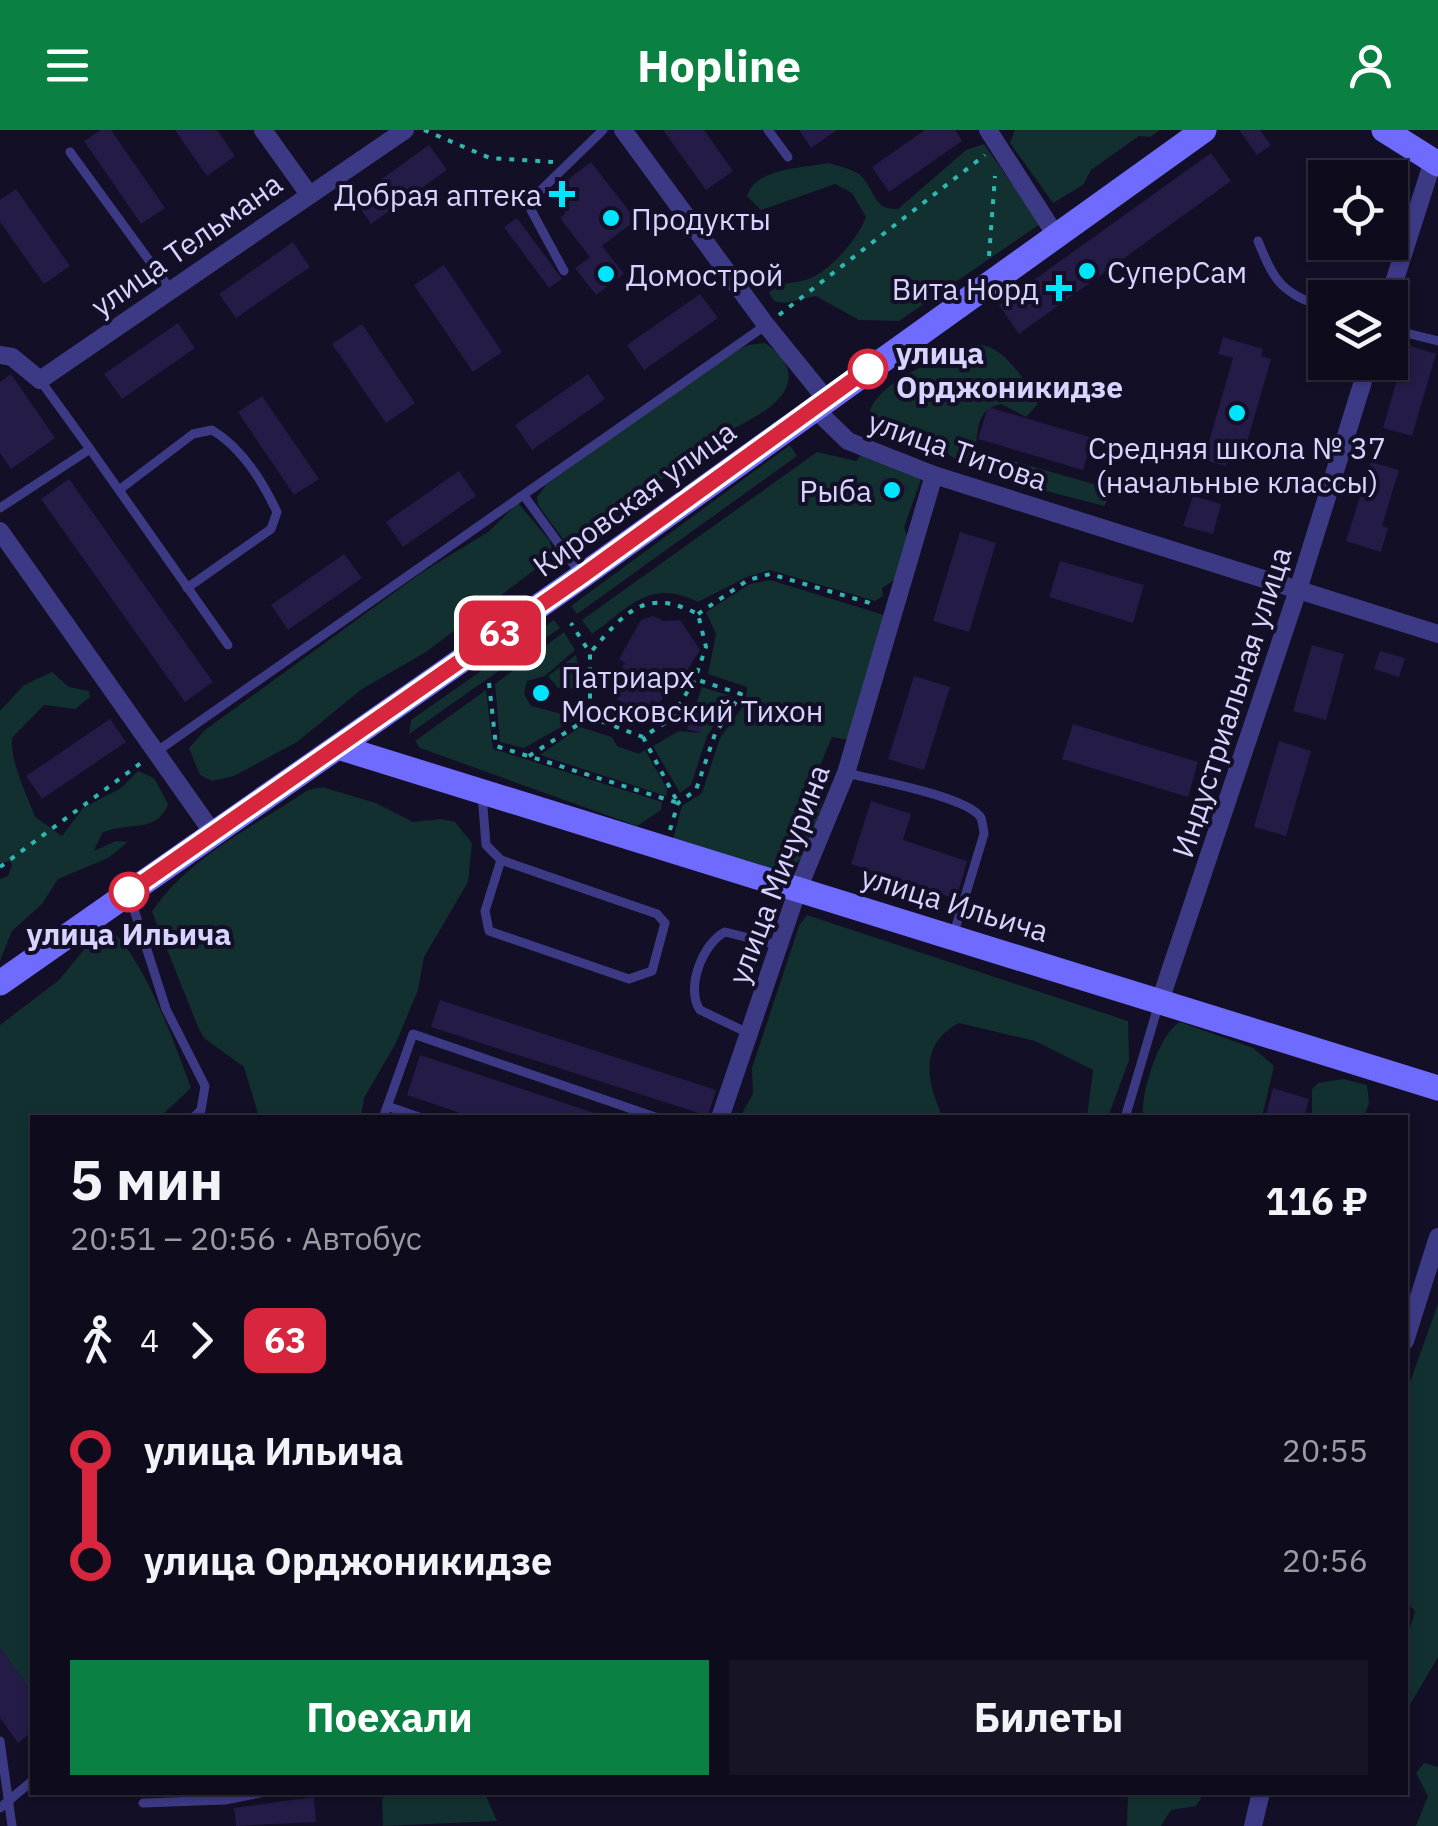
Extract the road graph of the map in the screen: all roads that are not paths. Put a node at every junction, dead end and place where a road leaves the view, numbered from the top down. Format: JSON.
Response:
{"nodes":[{"id":1,"x":263,"y":130,"type":"edge"},
{"id":2,"x":405,"y":130,"type":"edge"},
{"id":3,"x":602,"y":130,"type":"edge"},
{"id":4,"x":624,"y":130,"type":"edge"},
{"id":5,"x":768,"y":130,"type":"edge"},
{"id":6,"x":1204,"y":130,"type":"edge"},
{"id":7,"x":1384,"y":130,"type":"edge"},
{"id":8,"x":993,"y":138,"type":"edge"},
{"id":9,"x":70,"y":152,"type":"dead end"},
{"id":10,"x":788,"y":156,"type":"dead end"},
{"id":11,"x":1435,"y":164,"type":"edge"},
{"id":12,"x":308,"y":193,"type":"junction"},
{"id":13,"x":1055,"y":234,"type":"junction"},
{"id":14,"x":1258,"y":241,"type":"dead end"},
{"id":15,"x":564,"y":271,"type":"dead end"},
{"id":16,"x":1395,"y":280,"type":"edge"},
{"id":17,"x":170,"y":289,"type":"junction"},
{"id":18,"x":1308,"y":302,"type":"edge"},
{"id":19,"x":766,"y":325,"type":"junction"},
{"id":20,"x":1408,"y":334,"type":"edge"},
{"id":21,"x":1438,"y":341,"type":"edge"},
{"id":22,"x":0,"y":354,"type":"edge"},
{"id":23,"x":40,"y":380,"type":"junction"},
{"id":24,"x":1363,"y":380,"type":"edge"},
{"id":25,"x":820,"y":403,"type":"junction"},
{"id":26,"x":90,"y":449,"type":"junction"},
{"id":27,"x":934,"y":476,"type":"junction"},
{"id":28,"x":118,"y":490,"type":"junction"},
{"id":29,"x":525,"y":497,"type":"junction"},
{"id":30,"x":0,"y":508,"type":"edge"},
{"id":31,"x":0,"y":531,"type":"edge"},
{"id":32,"x":582,"y":576,"type":"junction"},
{"id":33,"x":187,"y":588,"type":"junction"},
{"id":34,"x":1298,"y":590,"type":"junction"},
{"id":35,"x":1438,"y":634,"type":"edge"},
{"id":36,"x":228,"y":645,"type":"dead end"},
{"id":37,"x":338,"y":747,"type":"junction"},
{"id":38,"x":156,"y":752,"type":"junction"},
{"id":39,"x":846,"y":773,"type":"junction"},
{"id":40,"x":482,"y":792,"type":"junction"},
{"id":41,"x":213,"y":833,"type":"junction"},
{"id":42,"x":501,"y":860,"type":"junction"},
{"id":43,"x":798,"y":889,"type":"junction"},
{"id":44,"x":129,"y":892,"type":"junction"},
{"id":45,"x":953,"y":937,"type":"junction"},
{"id":46,"x":778,"y":945,"type":"junction"},
{"id":47,"x":0,"y":983,"type":"edge"},
{"id":48,"x":1160,"y":1001,"type":"junction"},
{"id":49,"x":748,"y":1033,"type":"junction"},
{"id":50,"x":1438,"y":1088,"type":"edge"},
{"id":51,"x":387,"y":1106,"type":"junction"},
{"id":52,"x":196,"y":1115,"type":"edge"},
{"id":53,"x":384,"y":1115,"type":"edge"},
{"id":54,"x":413,"y":1115,"type":"edge"},
{"id":55,"x":649,"y":1115,"type":"edge"},
{"id":56,"x":721,"y":1115,"type":"edge"},
{"id":57,"x":1126,"y":1115,"type":"edge"},
{"id":58,"x":1438,"y":1238,"type":"edge"},
{"id":59,"x":1408,"y":1332,"type":"edge"},
{"id":60,"x":0,"y":1740,"type":"edge"},
{"id":61,"x":30,"y":1783,"type":"edge"},
{"id":62,"x":250,"y":1795,"type":"edge"},
{"id":63,"x":1260,"y":1795,"type":"edge"},
{"id":64,"x":10,"y":1801,"type":"junction"},
{"id":65,"x":142,"y":1803,"type":"dead end"},
{"id":66,"x":0,"y":1808,"type":"edge"},
{"id":67,"x":12,"y":1826,"type":"edge"},
{"id":68,"x":1253,"y":1826,"type":"edge"}],
"edges":[{"from":1,"to":12,"type":"street"},
{"from":2,"to":12,"type":"street","name":"улица Тельмана"},
{"from":3,"to":15,"type":"lane"},
{"from":4,"to":19,"type":"street"},
{"from":5,"to":10,"type":"lane"},
{"from":6,"to":13,"type":"main road","name":"Кировская улица"},
{"from":7,"to":11,"type":"main road"},
{"from":8,"to":13,"type":"street"},
{"from":9,"to":17,"type":"lane"},
{"from":11,"to":16,"type":"street"},
{"from":12,"to":17,"type":"street","name":"улица Тельмана"},
{"from":13,"to":25,"type":"main road","name":"Кировская улица"},
{"from":14,"to":18,"type":"lane"},
{"from":17,"to":23,"type":"street","name":"улица Тельмана"},
{"from":19,"to":25,"type":"street"},
{"from":19,"to":29,"type":"lane"},
{"from":20,"to":21,"type":"lane"},
{"from":22,"to":23,"type":"street"},
{"from":23,"to":26,"type":"lane"},
{"from":24,"to":34,"type":"street","name":"Индустриальная улица"},
{"from":25,"to":27,"type":"street","name":"улица Титова"},
{"from":25,"to":32,"type":"main road","name":"Кировская улица"},
{"from":26,"to":28,"type":"lane"},
{"from":26,"to":30,"type":"lane"},
{"from":27,"to":34,"type":"street","name":"улица Титова"},
{"from":27,"to":39,"type":"street","name":"улица Мичурина"},
{"from":28,"to":33,"type":"lane"},
{"from":28,"to":33,"type":"lane"},
{"from":29,"to":32,"type":"lane"},
{"from":29,"to":38,"type":"lane"},
{"from":31,"to":38,"type":"street"},
{"from":32,"to":37,"type":"main road","name":"Кировская улица"},
{"from":33,"to":36,"type":"lane"},
{"from":34,"to":35,"type":"street","name":"улица Титова"},
{"from":34,"to":48,"type":"street","name":"Индустриальная улица"},
{"from":37,"to":40,"type":"main road","name":"улица Ильича"},
{"from":37,"to":41,"type":"main road","name":"Кировская улица"},
{"from":38,"to":41,"type":"street"},
{"from":39,"to":43,"type":"street","name":"улица Мичурина"},
{"from":39,"to":45,"type":"lane"},
{"from":40,"to":42,"type":"lane"},
{"from":40,"to":43,"type":"main road","name":"улица Ильича"},
{"from":41,"to":44,"type":"main road","name":"Кировская улица"},
{"from":42,"to":42,"type":"lane"},
{"from":43,"to":45,"type":"main road","name":"улица Ильича"},
{"from":43,"to":46,"type":"street","name":"улица Мичурина"},
{"from":44,"to":47,"type":"main road","name":"Кировская улица"},
{"from":44,"to":52,"type":"lane"},
{"from":45,"to":48,"type":"main road","name":"улица Ильича"},
{"from":46,"to":49,"type":"street","name":"улица Мичурина"},
{"from":46,"to":49,"type":"lane"},
{"from":48,"to":50,"type":"main road","name":"улица Ильича"},
{"from":48,"to":57,"type":"lane"},
{"from":49,"to":56,"type":"street","name":"улица Мичурина"},
{"from":51,"to":53,"type":"lane"},
{"from":51,"to":54,"type":"lane"},
{"from":51,"to":55,"type":"lane"},
{"from":58,"to":59,"type":"street"},
{"from":60,"to":64,"type":"lane"},
{"from":61,"to":64,"type":"lane"},
{"from":62,"to":65,"type":"lane"},
{"from":63,"to":68,"type":"street"},
{"from":64,"to":66,"type":"lane"},
{"from":64,"to":67,"type":"lane"}]}
